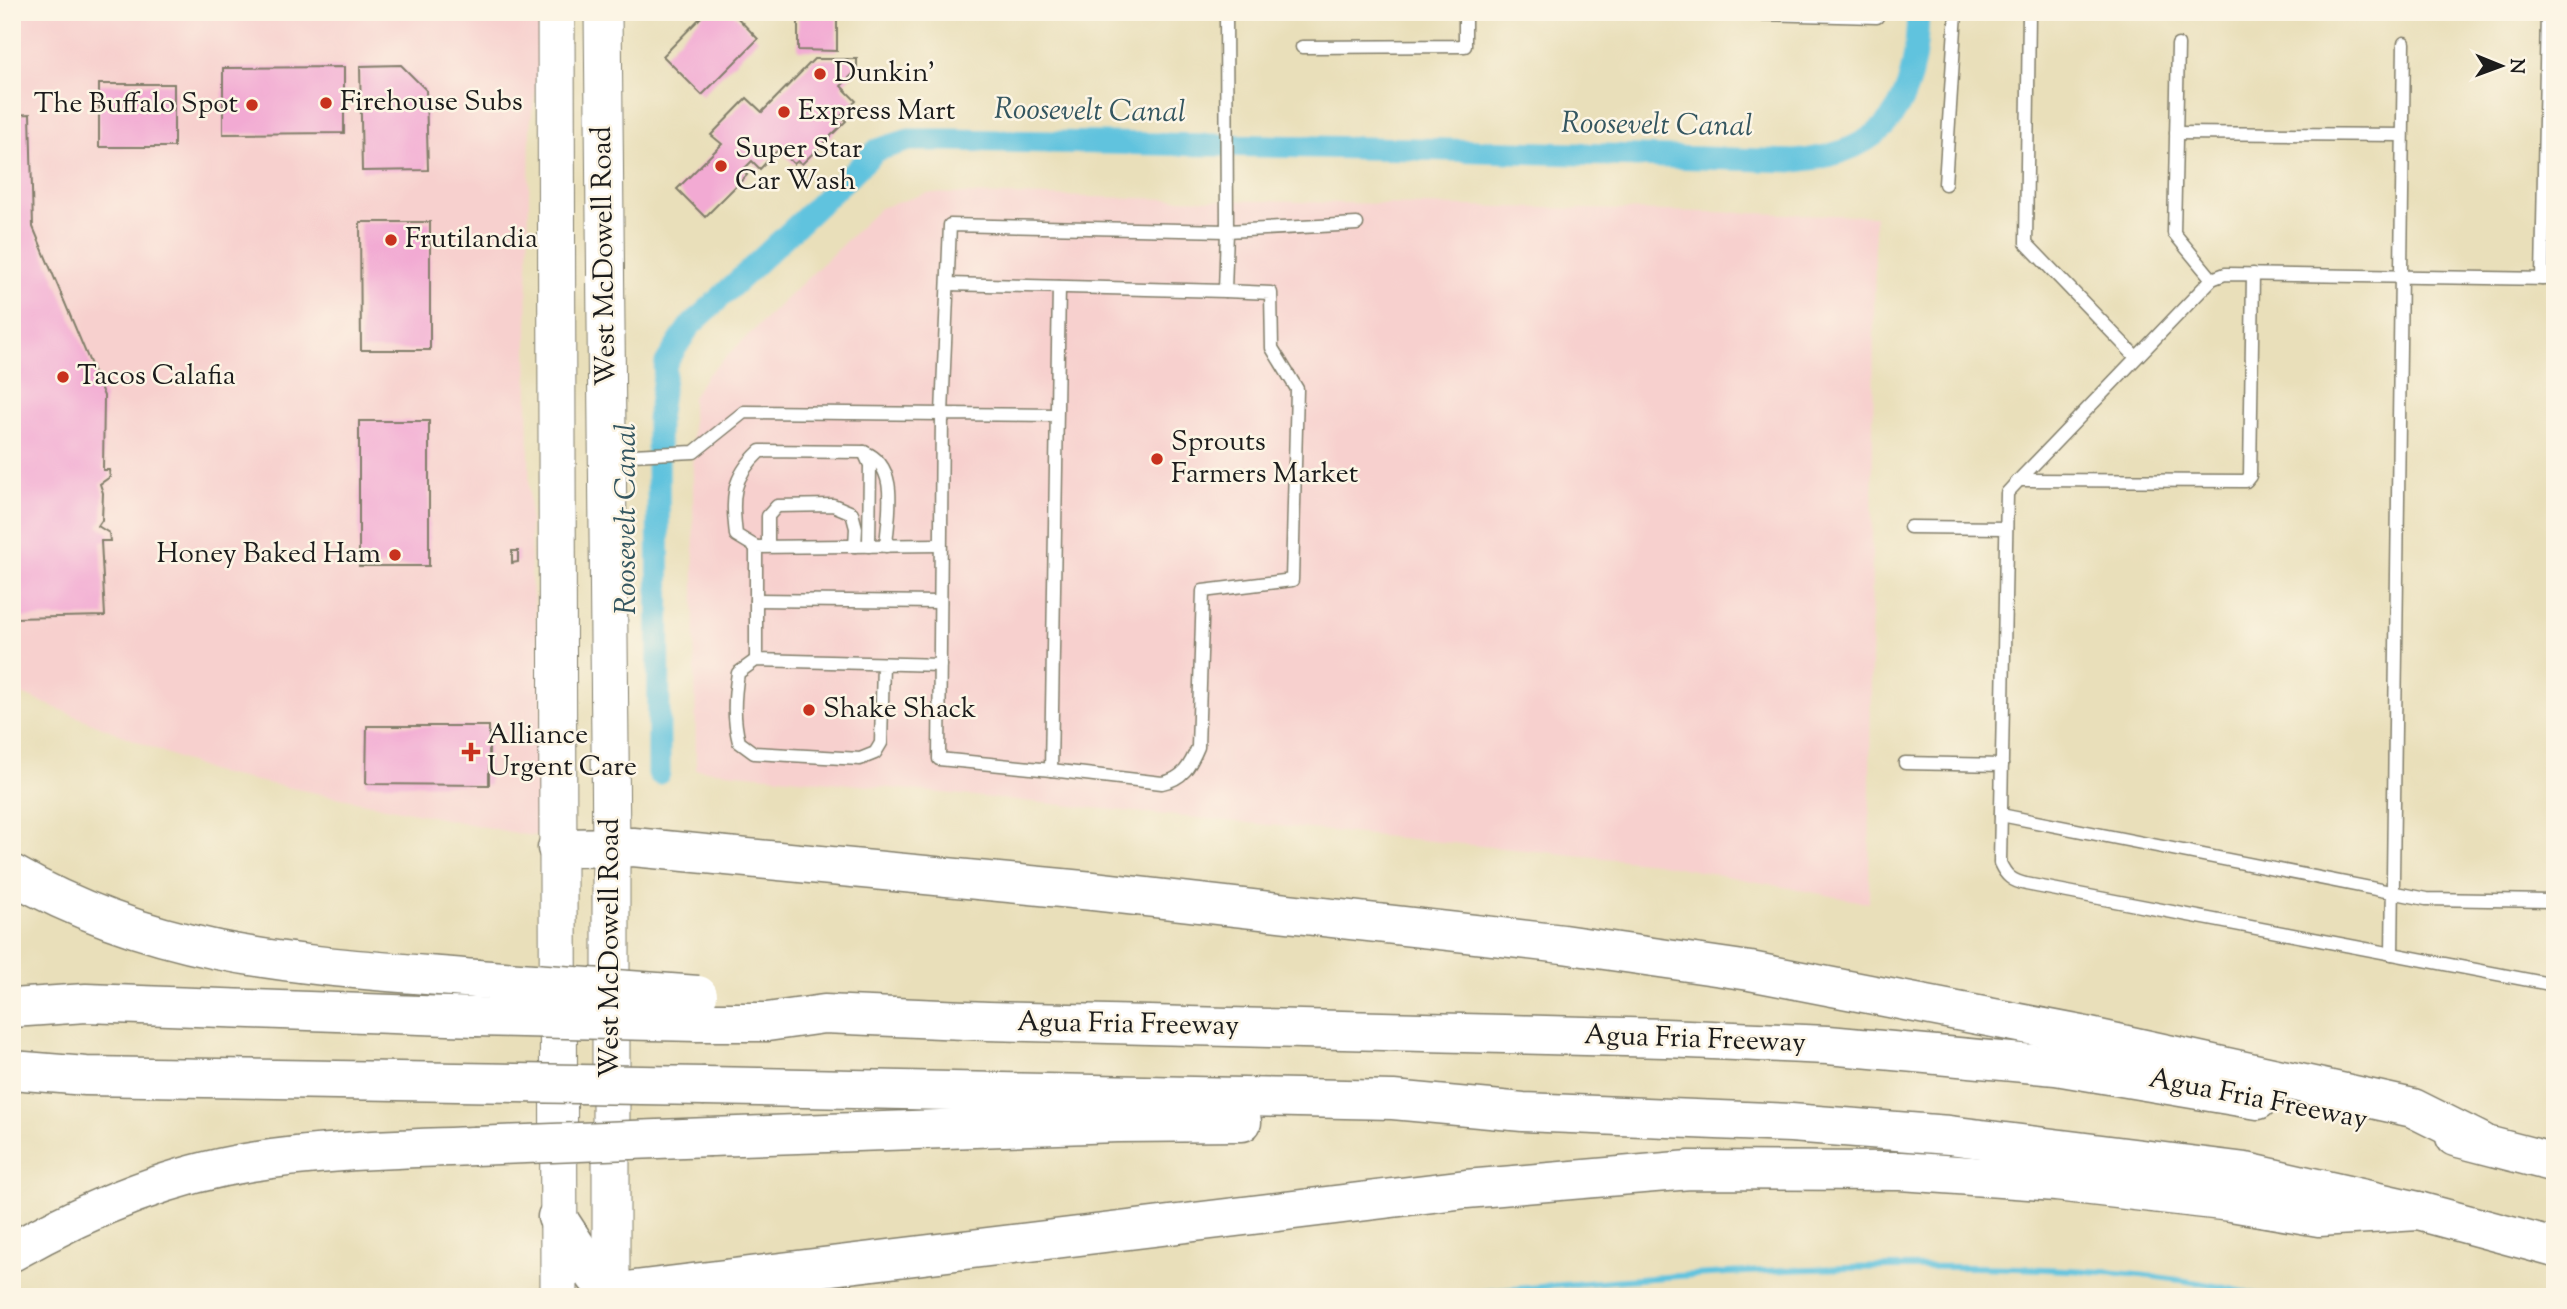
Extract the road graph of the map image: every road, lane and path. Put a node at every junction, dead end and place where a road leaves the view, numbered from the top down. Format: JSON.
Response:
{"nodes":[{"id":1,"x":556,"y":12,"type":"edge"},
{"id":2,"x":603,"y":12,"type":"edge"},
{"id":3,"x":1226,"y":12,"type":"edge"},
{"id":4,"x":1465,"y":12,"type":"edge"},
{"id":5,"x":1687,"y":12,"type":"edge"},
{"id":6,"x":1877,"y":12,"type":"edge"},
{"id":7,"x":1956,"y":12,"type":"edge"},
{"id":8,"x":2029,"y":12,"type":"edge"},
{"id":9,"x":2547,"y":12,"type":"edge"},
{"id":10,"x":2404,"y":43,"type":"dead end"},
{"id":11,"x":2178,"y":45,"type":"dead end"},
{"id":12,"x":1302,"y":47,"type":"dead end"},
{"id":13,"x":2176,"y":133,"type":"junction"},
{"id":14,"x":2403,"y":135,"type":"junction"},
{"id":15,"x":1945,"y":184,"type":"dead end"},
{"id":16,"x":1357,"y":224,"type":"dead end"},
{"id":17,"x":1227,"y":231,"type":"junction"},
{"id":18,"x":2253,"y":274,"type":"junction"},
{"id":19,"x":2401,"y":277,"type":"junction"},
{"id":20,"x":2211,"y":279,"type":"junction"},
{"id":21,"x":2549,"y":279,"type":"edge"},
{"id":22,"x":948,"y":285,"type":"junction"},
{"id":23,"x":1059,"y":287,"type":"junction"},
{"id":24,"x":1225,"y":291,"type":"junction"},
{"id":25,"x":2136,"y":357,"type":"junction"},
{"id":26,"x":942,"y":414,"type":"junction"},
{"id":27,"x":1056,"y":415,"type":"junction"},
{"id":28,"x":864,"y":452,"type":"junction"},
{"id":29,"x":607,"y":456,"type":"junction"},
{"id":30,"x":2019,"y":480,"type":"junction"},
{"id":31,"x":1910,"y":527,"type":"dead end"},
{"id":32,"x":2006,"y":528,"type":"junction"},
{"id":33,"x":940,"y":545,"type":"junction"},
{"id":34,"x":862,"y":546,"type":"junction"},
{"id":35,"x":886,"y":546,"type":"junction"},
{"id":36,"x":762,"y":547,"type":"junction"},
{"id":37,"x":756,"y":600,"type":"junction"},
{"id":38,"x":940,"y":602,"type":"junction"},
{"id":39,"x":756,"y":660,"type":"junction"},
{"id":40,"x":883,"y":664,"type":"junction"},
{"id":41,"x":940,"y":665,"type":"junction"},
{"id":42,"x":1905,"y":763,"type":"dead end"},
{"id":43,"x":2002,"y":765,"type":"junction"},
{"id":44,"x":1051,"y":770,"type":"junction"},
{"id":45,"x":2001,"y":815,"type":"junction"},
{"id":46,"x":556,"y":848,"type":"junction"},
{"id":47,"x":611,"y":848,"type":"junction"},
{"id":48,"x":12,"y":874,"type":"edge"},
{"id":49,"x":2393,"y":893,"type":"junction"},
{"id":50,"x":2555,"y":901,"type":"edge"},
{"id":51,"x":2392,"y":954,"type":"junction"},
{"id":52,"x":2555,"y":985,"type":"edge"},
{"id":53,"x":12,"y":1008,"type":"edge"},
{"id":54,"x":698,"y":1008,"type":"junction"},
{"id":55,"x":12,"y":1069,"type":"edge"},
{"id":56,"x":1523,"y":1112,"type":"junction"},
{"id":57,"x":2481,"y":1142,"type":"junction"},
{"id":58,"x":2555,"y":1163,"type":"edge"},
{"id":59,"x":2417,"y":1210,"type":"junction"},
{"id":60,"x":557,"y":1217,"type":"junction"},
{"id":61,"x":2555,"y":1248,"type":"edge"},
{"id":62,"x":12,"y":1252,"type":"edge"},
{"id":63,"x":611,"y":1292,"type":"edge"},
{"id":64,"x":559,"y":1297,"type":"edge"}],
"edges":[{"from":1,"to":46,"type":"main road","name":"West McDowell Road"},
{"from":2,"to":29,"type":"main road","name":"West McDowell Road"},
{"from":3,"to":17,"type":"lane"},
{"from":4,"to":12,"type":"lane"},
{"from":5,"to":6,"type":"lane"},
{"from":7,"to":15,"type":"lane"},
{"from":8,"to":25,"type":"lane"},
{"from":9,"to":21,"type":"lane"},
{"from":10,"to":14,"type":"lane"},
{"from":11,"to":13,"type":"lane"},
{"from":13,"to":14,"type":"lane"},
{"from":13,"to":20,"type":"lane"},
{"from":14,"to":19,"type":"lane"},
{"from":16,"to":17,"type":"lane"},
{"from":17,"to":22,"type":"lane"},
{"from":17,"to":24,"type":"lane"},
{"from":18,"to":19,"type":"lane"},
{"from":18,"to":20,"type":"lane"},
{"from":18,"to":30,"type":"lane"},
{"from":19,"to":21,"type":"lane"},
{"from":19,"to":49,"type":"lane"},
{"from":20,"to":25,"type":"lane"},
{"from":22,"to":23,"type":"lane"},
{"from":22,"to":26,"type":"lane"},
{"from":23,"to":24,"type":"lane"},
{"from":23,"to":27,"type":"lane"},
{"from":24,"to":44,"type":"lane"},
{"from":25,"to":30,"type":"lane"},
{"from":26,"to":27,"type":"lane"},
{"from":26,"to":29,"type":"lane"},
{"from":26,"to":33,"type":"lane"},
{"from":27,"to":44,"type":"lane"},
{"from":28,"to":34,"type":"lane"},
{"from":28,"to":35,"type":"lane"},
{"from":28,"to":36,"type":"lane"},
{"from":29,"to":47,"type":"main road","name":"West McDowell Road"},
{"from":30,"to":32,"type":"lane"},
{"from":31,"to":32,"type":"lane"},
{"from":32,"to":43,"type":"lane"},
{"from":33,"to":35,"type":"lane"},
{"from":33,"to":38,"type":"lane"},
{"from":34,"to":35,"type":"lane"},
{"from":34,"to":36,"type":"lane"},
{"from":34,"to":36,"type":"lane"},
{"from":36,"to":37,"type":"lane"},
{"from":37,"to":38,"type":"lane"},
{"from":37,"to":39,"type":"lane"},
{"from":38,"to":41,"type":"lane"},
{"from":39,"to":40,"type":"lane"},
{"from":39,"to":40,"type":"lane"},
{"from":40,"to":41,"type":"lane"},
{"from":41,"to":44,"type":"lane"},
{"from":42,"to":43,"type":"lane"},
{"from":43,"to":45,"type":"lane"},
{"from":45,"to":49,"type":"lane"},
{"from":45,"to":51,"type":"lane"},
{"from":46,"to":47,"type":"highway"},
{"from":46,"to":60,"type":"main road","name":"West McDowell Road"},
{"from":47,"to":57,"type":"highway"},
{"from":47,"to":63,"type":"main road","name":"West McDowell Road"},
{"from":48,"to":54,"type":"highway","bridge":true},
{"from":49,"to":50,"type":"lane"},
{"from":49,"to":51,"type":"lane"},
{"from":51,"to":52,"type":"lane"},
{"from":53,"to":54,"type":"highway","bridge":true},
{"from":54,"to":57,"type":"highway","name":"Agua Fria Freeway"},
{"from":55,"to":56,"type":"highway","bridge":true},
{"from":56,"to":59,"type":"highway"},
{"from":56,"to":62,"type":"highway","bridge":true},
{"from":57,"to":58,"type":"highway","name":"Agua Fria Freeway"},
{"from":59,"to":61,"type":"highway"},
{"from":59,"to":63,"type":"highway"},
{"from":60,"to":63,"type":"highway"},
{"from":60,"to":64,"type":"main road","name":"West McDowell Road"}]}
